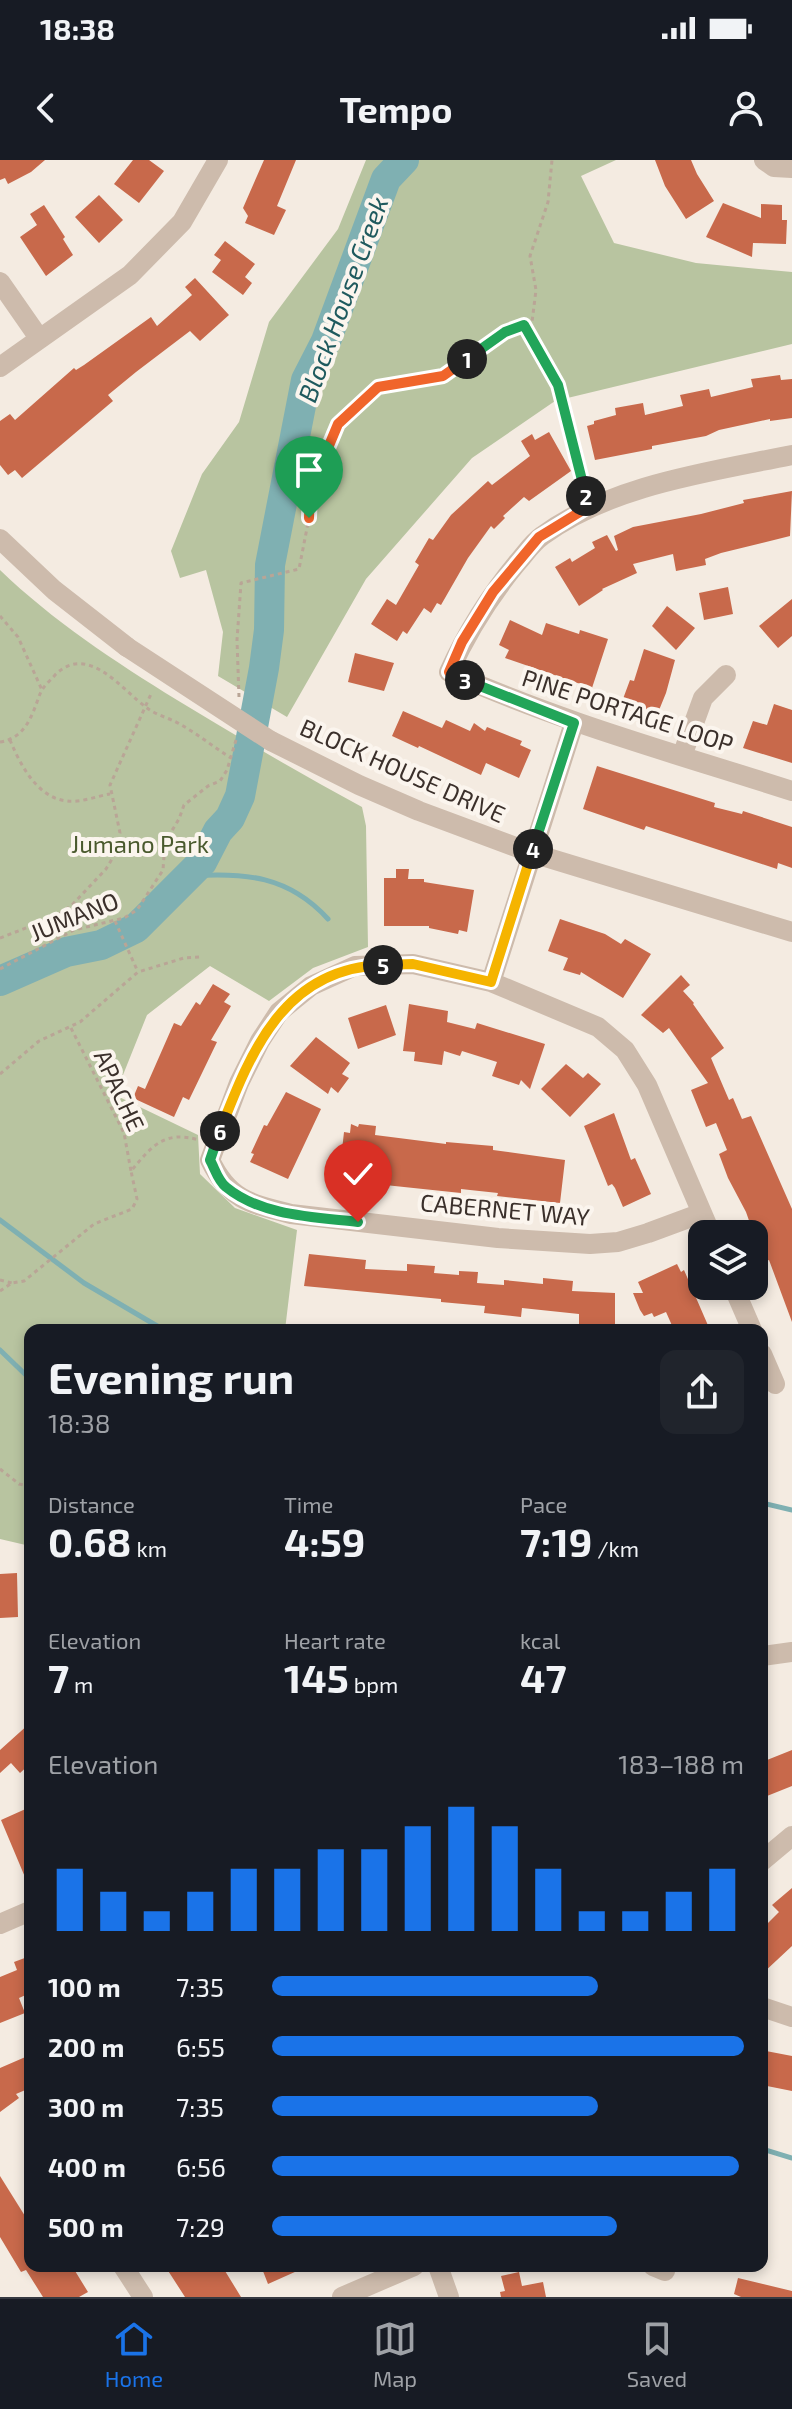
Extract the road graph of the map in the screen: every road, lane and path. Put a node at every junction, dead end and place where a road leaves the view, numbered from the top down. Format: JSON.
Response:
{"nodes":[{"id":1,"x":218,"y":160,"type":"edge"},
{"id":2,"x":552,"y":160,"type":"edge"},
{"id":3,"x":764,"y":160,"type":"edge"},
{"id":4,"x":792,"y":168,"type":"edge"},
{"id":5,"x":0,"y":282,"type":"edge"},
{"id":6,"x":524,"y":325,"type":"junction"},
{"id":7,"x":39,"y":338,"type":"junction"},
{"id":8,"x":0,"y":367,"type":"edge"},
{"id":9,"x":792,"y":455,"type":"edge"},
{"id":10,"x":588,"y":507,"type":"junction"},
{"id":11,"x":0,"y":539,"type":"edge"},
{"id":12,"x":0,"y":616,"type":"edge"},
{"id":13,"x":726,"y":675,"type":"dead end"},
{"id":14,"x":42,"y":690,"type":"junction"},
{"id":15,"x":151,"y":694,"type":"dead end"},
{"id":16,"x":239,"y":697,"type":"dead end"},
{"id":17,"x":146,"y":708,"type":"junction"},
{"id":18,"x":574,"y":723,"type":"junction"},
{"id":19,"x":240,"y":728,"type":"dead end"},
{"id":20,"x":10,"y":740,"type":"junction"},
{"id":21,"x":0,"y":742,"type":"edge"},
{"id":22,"x":682,"y":756,"type":"junction"},
{"id":23,"x":232,"y":758,"type":"junction"},
{"id":24,"x":792,"y":791,"type":"edge"},
{"id":25,"x":110,"y":794,"type":"junction"},
{"id":26,"x":532,"y":853,"type":"junction"},
{"id":27,"x":114,"y":920,"type":"junction"},
{"id":28,"x":792,"y":932,"type":"edge"},
{"id":29,"x":0,"y":938,"type":"edge"},
{"id":30,"x":201,"y":957,"type":"dead end"},
{"id":31,"x":0,"y":969,"type":"edge"},
{"id":32,"x":138,"y":972,"type":"junction"},
{"id":33,"x":491,"y":982,"type":"junction"},
{"id":34,"x":70,"y":1027,"type":"junction"},
{"id":35,"x":0,"y":1074,"type":"edge"},
{"id":36,"x":215,"y":1144,"type":"junction"},
{"id":37,"x":131,"y":1171,"type":"junction"},
{"id":38,"x":702,"y":1213,"type":"junction"},
{"id":39,"x":705,"y":1220,"type":"edge"},
{"id":40,"x":0,"y":1280,"type":"edge"},
{"id":41,"x":12,"y":1283,"type":"junction"},
{"id":42,"x":0,"y":1291,"type":"edge"},
{"id":43,"x":739,"y":1300,"type":"edge"},
{"id":44,"x":749,"y":1324,"type":"edge"},
{"id":45,"x":768,"y":1368,"type":"edge"},
{"id":46,"x":775,"y":1384,"type":"dead end"},
{"id":47,"x":0,"y":1469,"type":"edge"},
{"id":48,"x":24,"y":1485,"type":"edge"},
{"id":49,"x":792,"y":1652,"type":"edge"},
{"id":50,"x":768,"y":1655,"type":"edge"},
{"id":51,"x":792,"y":1836,"type":"edge"},
{"id":52,"x":768,"y":1856,"type":"edge"},
{"id":53,"x":24,"y":1914,"type":"edge"},
{"id":54,"x":0,"y":1924,"type":"edge"},
{"id":55,"x":768,"y":2009,"type":"edge"},
{"id":56,"x":792,"y":2017,"type":"edge"},
{"id":57,"x":127,"y":2272,"type":"edge"},
{"id":58,"x":400,"y":2272,"type":"edge"},
{"id":59,"x":440,"y":2272,"type":"edge"},
{"id":60,"x":143,"y":2297,"type":"edge"},
{"id":61,"x":342,"y":2297,"type":"edge"},
{"id":62,"x":449,"y":2297,"type":"edge"}],
"edges":[{"from":1,"to":7,"type":"street"},
{"from":2,"to":6,"type":"path"},
{"from":3,"to":4,"type":"street"},
{"from":5,"to":7,"type":"street"},
{"from":6,"to":10,"type":"path"},
{"from":6,"to":16,"type":"path"},
{"from":7,"to":8,"type":"street"},
{"from":9,"to":10,"type":"street","name":"PINE PORTAGE LOOP"},
{"from":10,"to":18,"type":"street","name":"PINE PORTAGE LOOP"},
{"from":11,"to":26,"type":"street","name":"BLOCK HOUSE DRIVE","bridge":true},
{"from":12,"to":14,"type":"path"},
{"from":13,"to":22,"type":"street"},
{"from":14,"to":17,"type":"path"},
{"from":14,"to":20,"type":"path"},
{"from":15,"to":17,"type":"path"},
{"from":17,"to":23,"type":"path"},
{"from":17,"to":25,"type":"path"},
{"from":18,"to":22,"type":"street","name":"PINE PORTAGE LOOP"},
{"from":18,"to":26,"type":"street"},
{"from":19,"to":23,"type":"path","name":"JUMANO"},
{"from":20,"to":21,"type":"path"},
{"from":20,"to":25,"type":"path"},
{"from":22,"to":24,"type":"street","name":"PINE PORTAGE LOOP"},
{"from":23,"to":27,"type":"path","name":"JUMANO"},
{"from":25,"to":29,"type":"path"},
{"from":26,"to":28,"type":"street","name":"BLOCK HOUSE DRIVE"},
{"from":26,"to":33,"type":"street"},
{"from":27,"to":31,"type":"path","name":"JUMANO"},
{"from":27,"to":32,"type":"path"},
{"from":30,"to":32,"type":"path"},
{"from":32,"to":34,"type":"path"},
{"from":33,"to":36,"type":"street"},
{"from":33,"to":38,"type":"street"},
{"from":34,"to":35,"type":"path"},
{"from":34,"to":37,"type":"path","name":"APACHE"},
{"from":36,"to":37,"type":"path","name":"APACHE"},
{"from":36,"to":38,"type":"street","name":"CABERNET WAY"},
{"from":37,"to":41,"type":"path","name":"APACHE"},
{"from":38,"to":39,"type":"street"},
{"from":40,"to":41,"type":"path"},
{"from":41,"to":42,"type":"path","name":"APACHE"},
{"from":43,"to":44,"type":"street"},
{"from":45,"to":46,"type":"street"},
{"from":47,"to":48,"type":"path"},
{"from":49,"to":50,"type":"street"},
{"from":51,"to":52,"type":"street"},
{"from":53,"to":54,"type":"street"},
{"from":55,"to":56,"type":"street"},
{"from":57,"to":60,"type":"street"},
{"from":58,"to":61,"type":"street"},
{"from":59,"to":62,"type":"street"}]}
